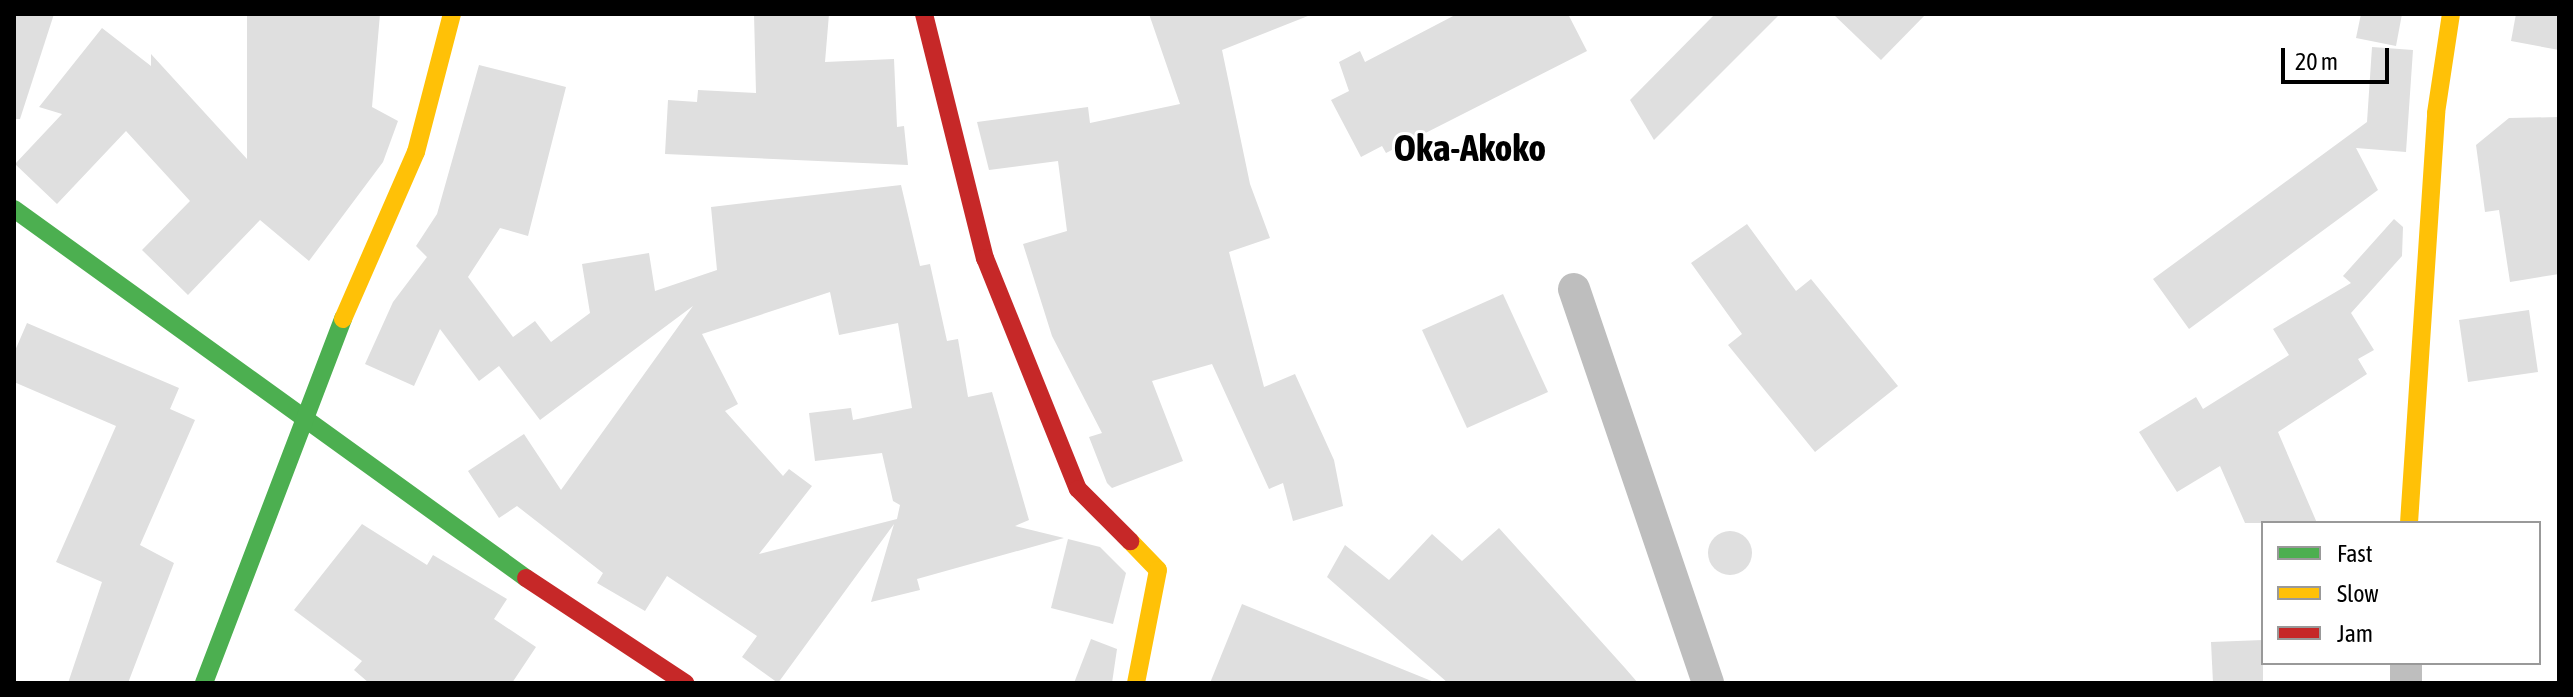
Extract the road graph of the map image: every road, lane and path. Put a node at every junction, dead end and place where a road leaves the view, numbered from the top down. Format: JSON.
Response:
{"nodes":[{"id":1,"x":452,"y":14,"type":"edge"},
{"id":2,"x":924,"y":14,"type":"edge"},
{"id":3,"x":2451,"y":14,"type":"edge"},
{"id":4,"x":14,"y":209,"type":"edge"},
{"id":5,"x":1574,"y":289,"type":"dead end"},
{"id":6,"x":301,"y":416,"type":"junction"},
{"id":7,"x":2409,"y":521,"type":"edge"},
{"id":8,"x":204,"y":683,"type":"edge"},
{"id":9,"x":685,"y":683,"type":"edge"},
{"id":10,"x":1136,"y":683,"type":"edge"},
{"id":11,"x":1708,"y":683,"type":"edge"}],
"edges":[{"from":1,"to":6,"type":"street"},
{"from":2,"to":10,"type":"street"},
{"from":3,"to":7,"type":"street"},
{"from":4,"to":6,"type":"street"},
{"from":5,"to":11,"type":"street"},
{"from":6,"to":8,"type":"street"},
{"from":6,"to":9,"type":"street"}]}
